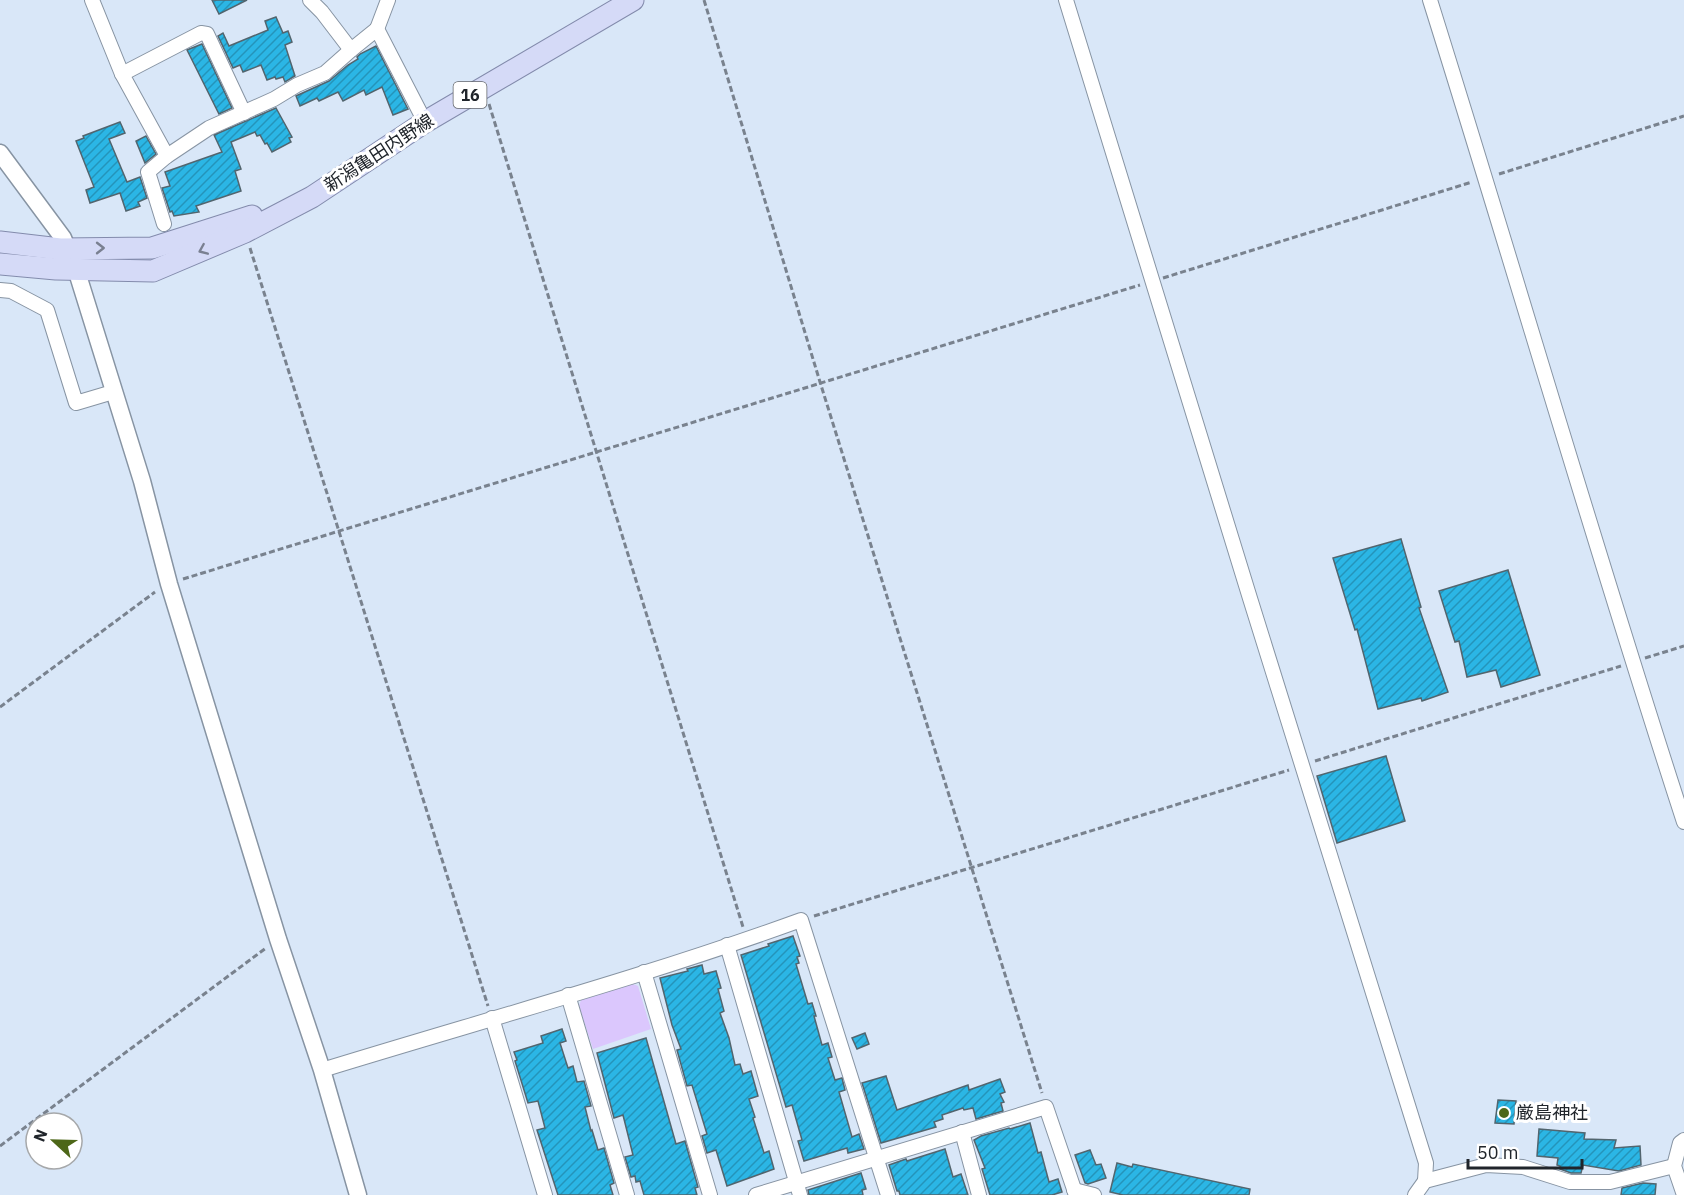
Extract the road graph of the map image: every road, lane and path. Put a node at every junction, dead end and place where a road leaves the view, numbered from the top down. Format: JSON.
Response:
{"nodes":[{"id":1,"x":92,"y":0,"type":"edge"},
{"id":2,"x":310,"y":0,"type":"edge"},
{"id":3,"x":388,"y":0,"type":"edge"},
{"id":4,"x":633,"y":0,"type":"edge"},
{"id":5,"x":704,"y":0,"type":"edge"},
{"id":6,"x":1066,"y":0,"type":"edge"},
{"id":7,"x":1430,"y":0,"type":"edge"},
{"id":8,"x":377,"y":29,"type":"junction"},
{"id":9,"x":351,"y":50,"type":"junction"},
{"id":10,"x":122,"y":74,"type":"junction"},
{"id":11,"x":484,"y":87,"type":"junction"},
{"id":12,"x":244,"y":113,"type":"junction"},
{"id":13,"x":1684,"y":116,"type":"edge"},
{"id":14,"x":425,"y":122,"type":"junction"},
{"id":15,"x":0,"y":153,"type":"edge"},
{"id":16,"x":167,"y":156,"type":"junction"},
{"id":17,"x":1486,"y":178,"type":"junction"},
{"id":18,"x":312,"y":197,"type":"junction"},
{"id":19,"x":164,"y":224,"type":"dead end"},
{"id":20,"x":245,"y":232,"type":"junction"},
{"id":21,"x":0,"y":242,"type":"edge"},
{"id":22,"x":67,"y":248,"type":"junction"},
{"id":23,"x":0,"y":264,"type":"edge"},
{"id":24,"x":76,"y":269,"type":"junction"},
{"id":25,"x":1150,"y":282,"type":"junction"},
{"id":26,"x":0,"y":290,"type":"edge"},
{"id":27,"x":820,"y":382,"type":"junction"},
{"id":28,"x":113,"y":392,"type":"junction"},
{"id":29,"x":596,"y":452,"type":"junction"},
{"id":30,"x":340,"y":532,"type":"junction"},
{"id":31,"x":169,"y":584,"type":"junction"},
{"id":32,"x":1684,"y":646,"type":"edge"},
{"id":33,"x":1632,"y":662,"type":"junction"},
{"id":34,"x":0,"y":707,"type":"edge"},
{"id":35,"x":1303,"y":765,"type":"junction"},
{"id":36,"x":1684,"y":822,"type":"edge"},
{"id":37,"x":970,"y":867,"type":"junction"},
{"id":38,"x":801,"y":920,"type":"junction"},
{"id":39,"x":278,"y":939,"type":"junction"},
{"id":40,"x":747,"y":940,"type":"junction"},
{"id":41,"x":727,"y":945,"type":"junction"},
{"id":42,"x":644,"y":972,"type":"junction"},
{"id":43,"x":568,"y":995,"type":"junction"},
{"id":44,"x":492,"y":1018,"type":"junction"},
{"id":45,"x":322,"y":1070,"type":"junction"},
{"id":46,"x":1046,"y":1107,"type":"junction"},
{"id":47,"x":962,"y":1132,"type":"junction"},
{"id":48,"x":1684,"y":1140,"type":"edge"},
{"id":49,"x":0,"y":1146,"type":"edge"},
{"id":50,"x":876,"y":1158,"type":"junction"},
{"id":51,"x":1674,"y":1166,"type":"junction"},
{"id":52,"x":1425,"y":1181,"type":"junction"},
{"id":53,"x":798,"y":1188,"type":"edge"},
{"id":54,"x":1610,"y":1188,"type":"edge"},
{"id":55,"x":1075,"y":1193,"type":"edge"},
{"id":56,"x":358,"y":1195,"type":"edge"},
{"id":57,"x":545,"y":1195,"type":"edge"},
{"id":58,"x":627,"y":1195,"type":"edge"},
{"id":59,"x":710,"y":1195,"type":"edge"},
{"id":60,"x":756,"y":1195,"type":"edge"},
{"id":61,"x":888,"y":1195,"type":"edge"},
{"id":62,"x":979,"y":1195,"type":"edge"},
{"id":63,"x":1094,"y":1195,"type":"edge"},
{"id":64,"x":1415,"y":1195,"type":"edge"},
{"id":65,"x":1684,"y":1195,"type":"edge"}],
"edges":[{"from":1,"to":10,"type":"street"},
{"from":2,"to":9,"type":"street"},
{"from":3,"to":8,"type":"street"},
{"from":4,"to":11,"type":"main road","name":"新潟亀田内野線","number":"16"},
{"from":5,"to":27,"type":"path"},
{"from":6,"to":25,"type":"street"},
{"from":7,"to":17,"type":"street"},
{"from":8,"to":9,"type":"street"},
{"from":8,"to":14,"type":"street"},
{"from":9,"to":12,"type":"street"},
{"from":10,"to":12,"type":"street"},
{"from":10,"to":16,"type":"street"},
{"from":11,"to":14,"type":"main road","name":"新潟亀田内野線","number":"16"},
{"from":11,"to":29,"type":"path"},
{"from":12,"to":16,"type":"street"},
{"from":13,"to":17,"type":"path"},
{"from":14,"to":18,"type":"main road","name":"新潟亀田内野線","number":"16"},
{"from":15,"to":22,"type":"street"},
{"from":16,"to":19,"type":"street"},
{"from":17,"to":25,"type":"path"},
{"from":17,"to":33,"type":"street"},
{"from":18,"to":20,"type":"main road","name":"新潟亀田内野線","number":"16"},
{"from":22,"to":18,"type":"main road","name":"新潟亀田内野線","number":"16","one_way":true},
{"from":20,"to":24,"type":"main road","name":"新潟亀田内野線","number":"16","one_way":true},
{"from":20,"to":30,"type":"path"},
{"from":21,"to":22,"type":"main road","name":"新潟亀田内野線","number":"16"},
{"from":22,"to":24,"type":"street"},
{"from":23,"to":24,"type":"main road","name":"新潟亀田内野線","number":"16"},
{"from":24,"to":28,"type":"street"},
{"from":25,"to":27,"type":"path"},
{"from":25,"to":35,"type":"street"},
{"from":26,"to":28,"type":"street"},
{"from":27,"to":29,"type":"path"},
{"from":27,"to":37,"type":"path"},
{"from":28,"to":31,"type":"street"},
{"from":29,"to":30,"type":"path"},
{"from":29,"to":40,"type":"path"},
{"from":30,"to":31,"type":"path"},
{"from":30,"to":44,"type":"path"},
{"from":31,"to":34,"type":"path"},
{"from":31,"to":39,"type":"street"},
{"from":32,"to":33,"type":"path"},
{"from":33,"to":35,"type":"path"},
{"from":33,"to":36,"type":"street"},
{"from":35,"to":37,"type":"path"},
{"from":35,"to":52,"type":"street"},
{"from":37,"to":38,"type":"path"},
{"from":37,"to":46,"type":"path"},
{"from":38,"to":40,"type":"street"},
{"from":38,"to":50,"type":"street"},
{"from":39,"to":45,"type":"street"},
{"from":39,"to":49,"type":"path"},
{"from":40,"to":41,"type":"street"},
{"from":41,"to":42,"type":"street"},
{"from":41,"to":53,"type":"street"},
{"from":42,"to":43,"type":"street"},
{"from":42,"to":59,"type":"street"},
{"from":43,"to":44,"type":"street"},
{"from":43,"to":58,"type":"street"},
{"from":44,"to":45,"type":"street"},
{"from":44,"to":57,"type":"street"},
{"from":45,"to":56,"type":"street"},
{"from":46,"to":47,"type":"street"},
{"from":46,"to":55,"type":"street"},
{"from":47,"to":50,"type":"street"},
{"from":47,"to":62,"type":"street"},
{"from":48,"to":51,"type":"street"},
{"from":50,"to":53,"type":"street"},
{"from":50,"to":61,"type":"street"},
{"from":51,"to":54,"type":"street"},
{"from":51,"to":65,"type":"street"},
{"from":52,"to":54,"type":"street"},
{"from":52,"to":64,"type":"street"},
{"from":53,"to":60,"type":"street"},
{"from":55,"to":63,"type":"street"}]}
